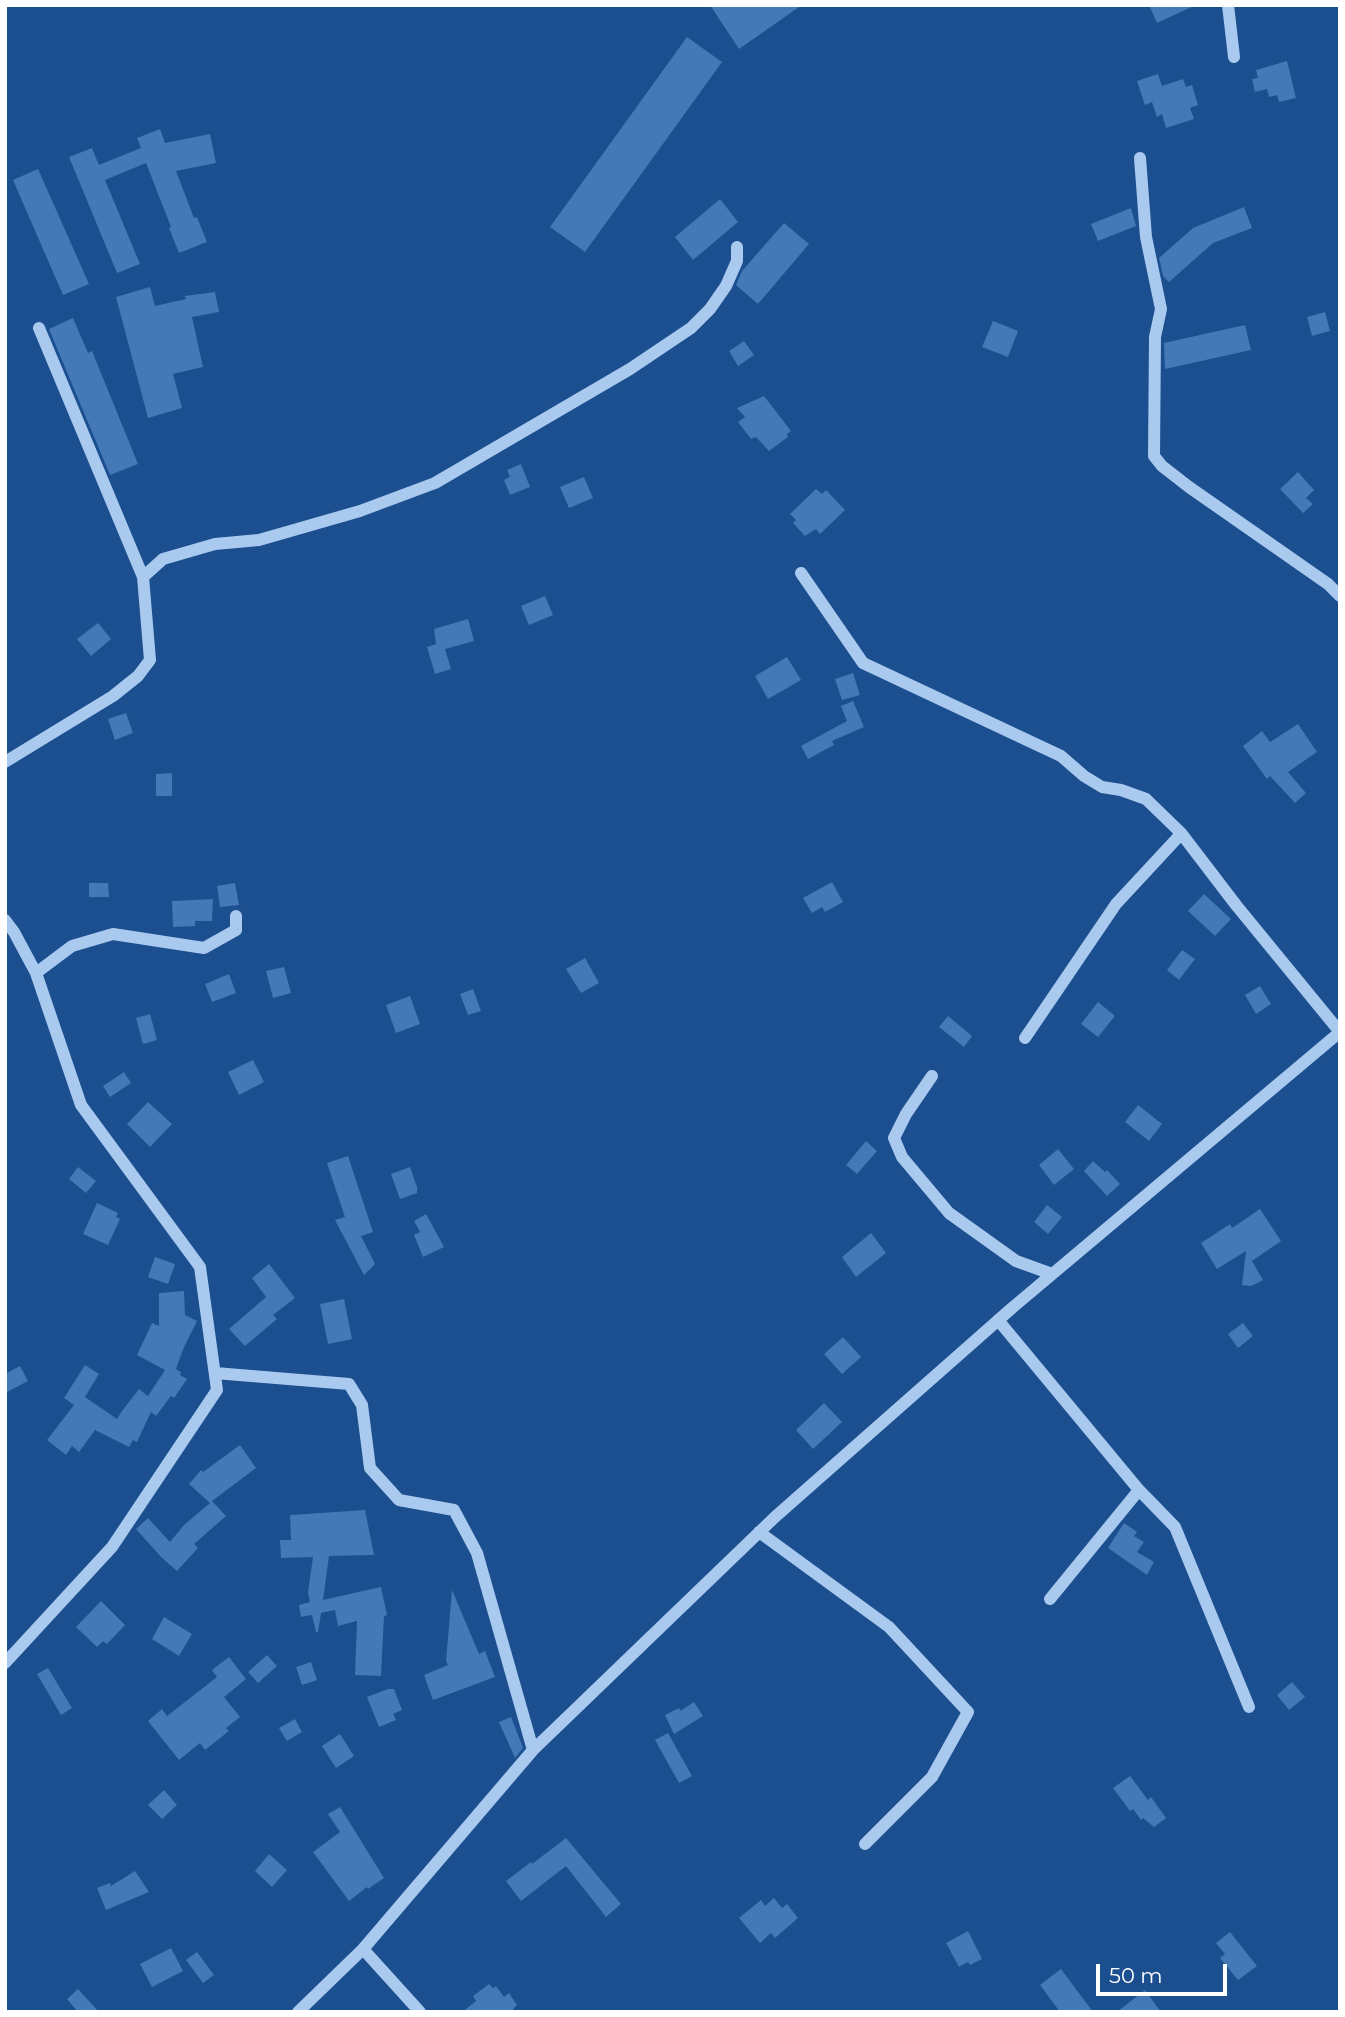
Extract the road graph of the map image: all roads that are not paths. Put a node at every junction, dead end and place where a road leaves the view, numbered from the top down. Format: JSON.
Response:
{"nodes":[{"id":1,"x":1228,"y":5,"type":"edge"},
{"id":2,"x":1234,"y":57,"type":"dead end"},
{"id":3,"x":1140,"y":158,"type":"dead end"},
{"id":4,"x":737,"y":247,"type":"dead end"},
{"id":5,"x":39,"y":328,"type":"dead end"},
{"id":6,"x":801,"y":573,"type":"dead end"},
{"id":7,"x":143,"y":577,"type":"junction"},
{"id":8,"x":1340,"y":596,"type":"edge"},
{"id":9,"x":5,"y":762,"type":"edge"},
{"id":10,"x":1181,"y":834,"type":"junction"},
{"id":11,"x":236,"y":916,"type":"dead end"},
{"id":12,"x":5,"y":920,"type":"edge"},
{"id":13,"x":36,"y":973,"type":"junction"},
{"id":14,"x":1340,"y":1032,"type":"edge"},
{"id":15,"x":1025,"y":1038,"type":"dead end"},
{"id":16,"x":932,"y":1076,"type":"dead end"},
{"id":17,"x":1052,"y":1274,"type":"junction"},
{"id":18,"x":998,"y":1320,"type":"junction"},
{"id":19,"x":215,"y":1374,"type":"junction"},
{"id":20,"x":1139,"y":1490,"type":"junction"},
{"id":21,"x":759,"y":1532,"type":"junction"},
{"id":22,"x":1049,"y":1600,"type":"dead end"},
{"id":23,"x":5,"y":1663,"type":"edge"},
{"id":24,"x":1249,"y":1707,"type":"dead end"},
{"id":25,"x":533,"y":1750,"type":"junction"},
{"id":26,"x":865,"y":1844,"type":"dead end"},
{"id":27,"x":363,"y":1949,"type":"junction"},
{"id":28,"x":298,"y":2012,"type":"edge"},
{"id":29,"x":420,"y":2012,"type":"edge"}],
"edges":[{"from":1,"to":2,"type":"street"},
{"from":3,"to":8,"type":"street"},
{"from":4,"to":7,"type":"street"},
{"from":5,"to":7,"type":"street"},
{"from":6,"to":10,"type":"street"},
{"from":7,"to":9,"type":"street"},
{"from":10,"to":14,"type":"street"},
{"from":10,"to":15,"type":"street"},
{"from":11,"to":13,"type":"street"},
{"from":12,"to":13,"type":"street"},
{"from":13,"to":19,"type":"street"},
{"from":14,"to":17,"type":"street"},
{"from":16,"to":17,"type":"street"},
{"from":17,"to":18,"type":"street"},
{"from":18,"to":20,"type":"street"},
{"from":18,"to":21,"type":"street"},
{"from":19,"to":23,"type":"street"},
{"from":19,"to":25,"type":"street"},
{"from":20,"to":22,"type":"street"},
{"from":20,"to":24,"type":"street"},
{"from":21,"to":25,"type":"street"},
{"from":21,"to":26,"type":"street"},
{"from":25,"to":27,"type":"street"},
{"from":27,"to":28,"type":"street"},
{"from":27,"to":29,"type":"street"}]}
